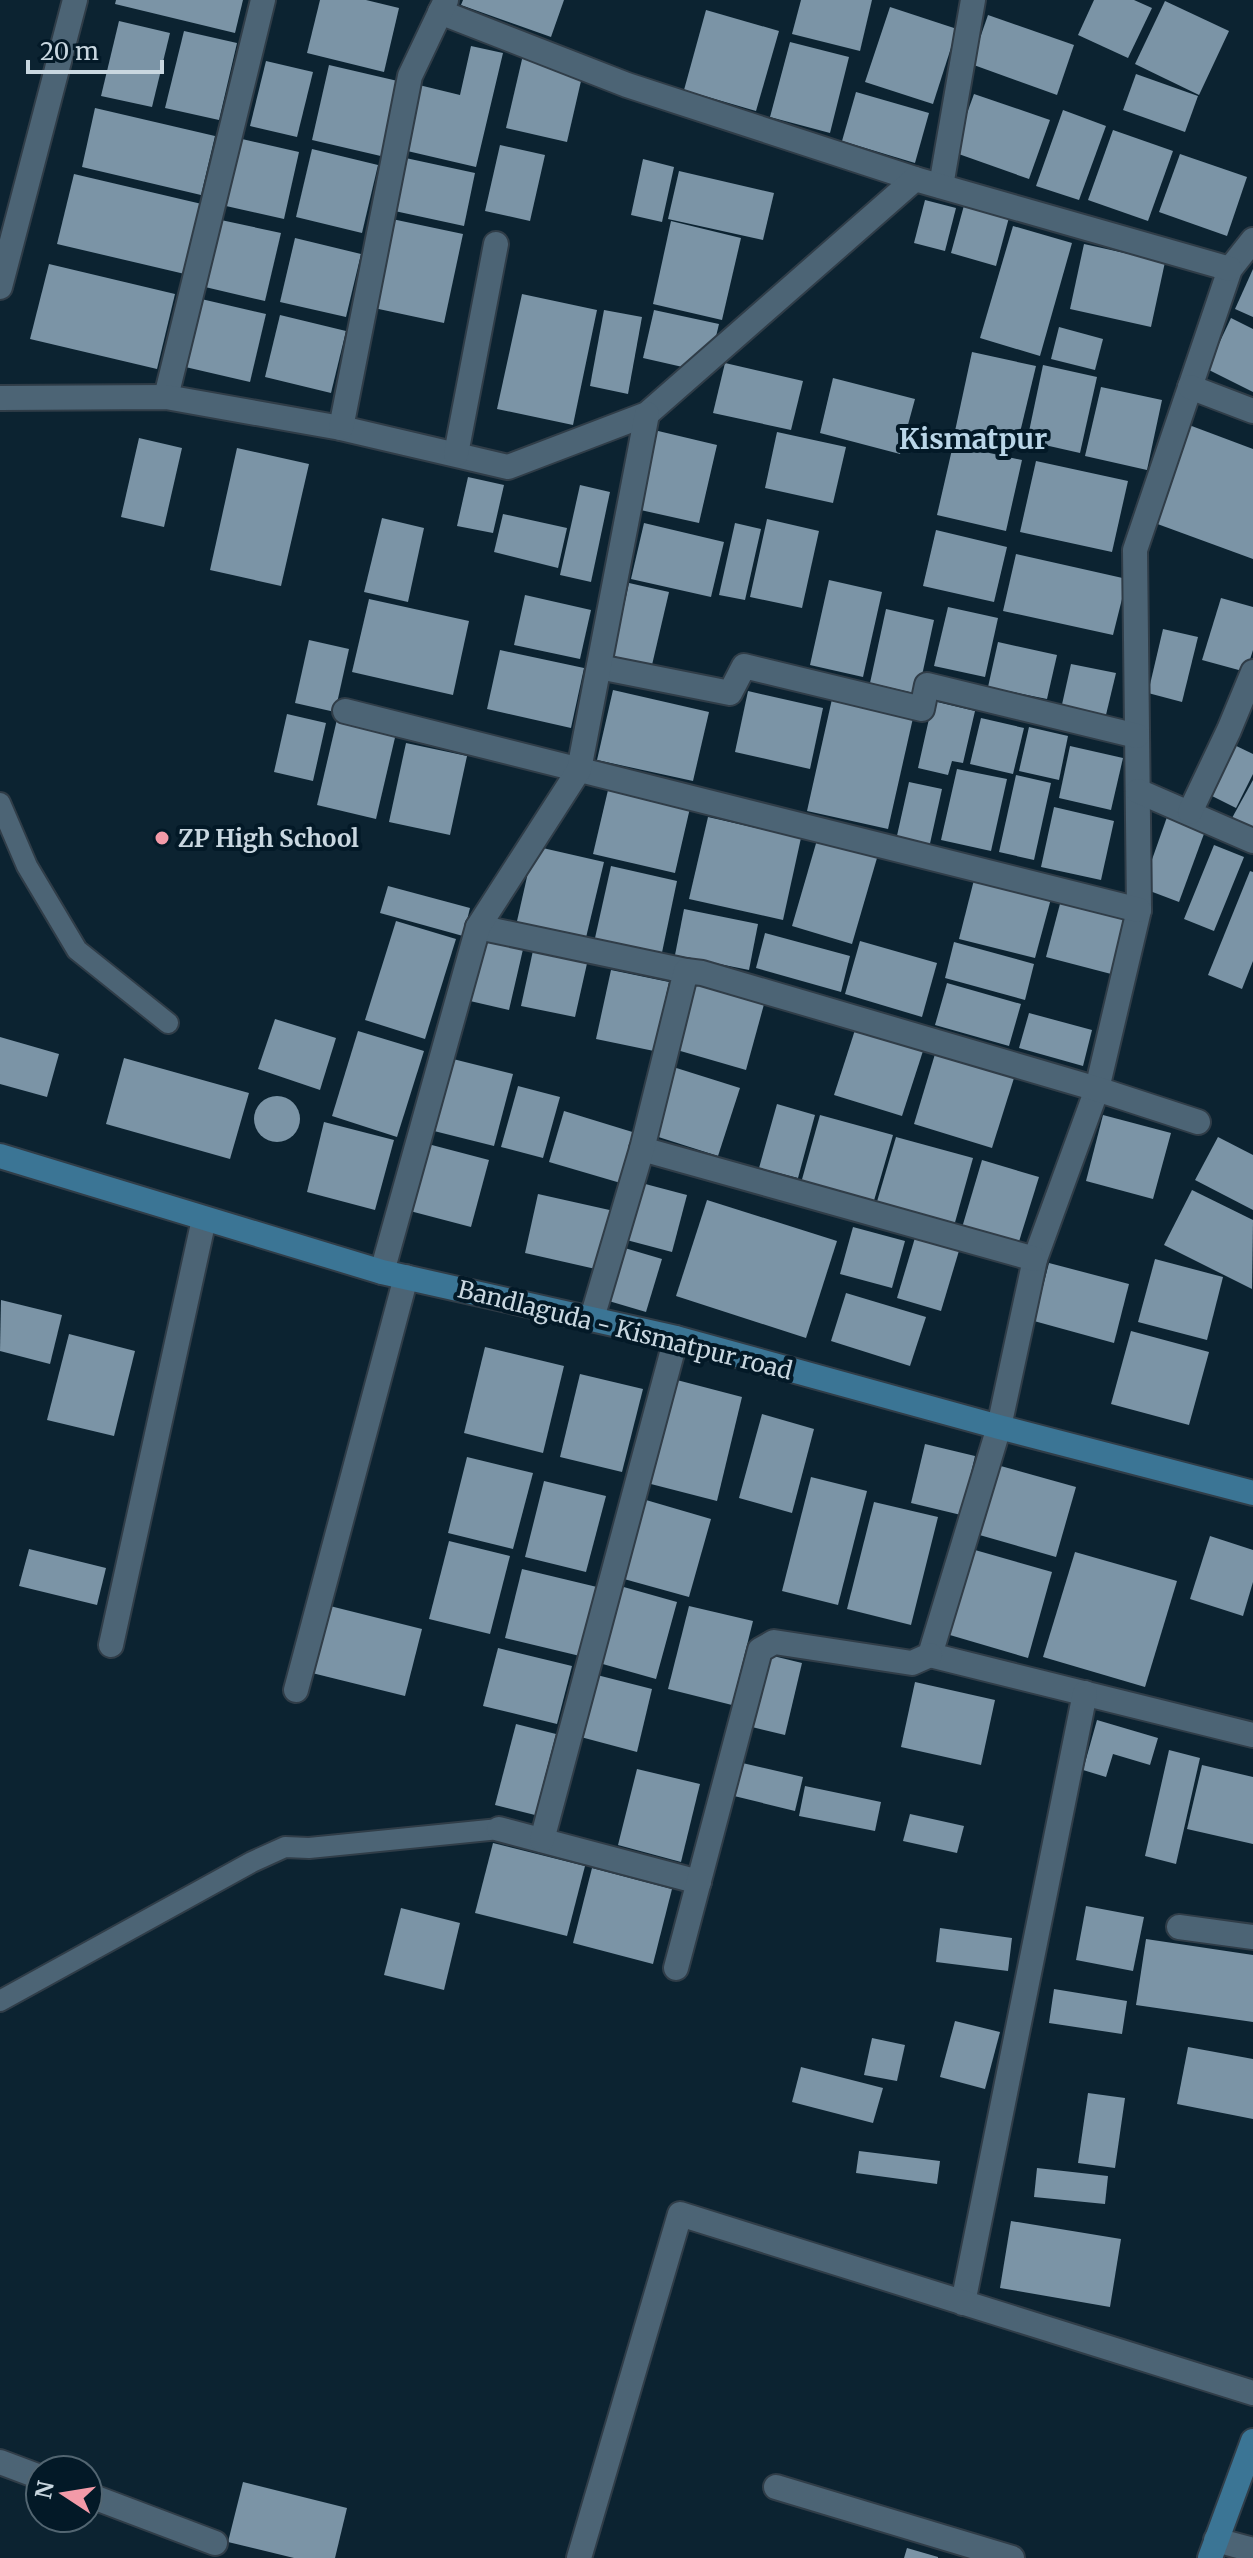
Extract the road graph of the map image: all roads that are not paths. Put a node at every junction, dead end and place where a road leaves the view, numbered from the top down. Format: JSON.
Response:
{"nodes":[{"id":1,"x":75,"y":0,"type":"edge"},
{"id":2,"x":263,"y":0,"type":"edge"},
{"id":3,"x":969,"y":1,"type":"edge"},
{"id":4,"x":443,"y":6,"type":"edge"},
{"id":5,"x":915,"y":179,"type":"junction"},
{"id":6,"x":941,"y":186,"type":"junction"},
{"id":7,"x":1253,"y":240,"type":"edge"},
{"id":8,"x":496,"y":244,"type":"dead end"},
{"id":9,"x":1230,"y":269,"type":"junction"},
{"id":10,"x":0,"y":287,"type":"edge"},
{"id":11,"x":1190,"y":387,"type":"junction"},
{"id":12,"x":166,"y":397,"type":"junction"},
{"id":13,"x":0,"y":398,"type":"edge"},
{"id":14,"x":1253,"y":411,"type":"edge"},
{"id":15,"x":647,"y":414,"type":"junction"},
{"id":16,"x":341,"y":428,"type":"junction"},
{"id":17,"x":456,"y":454,"type":"junction"},
{"id":18,"x":599,"y":667,"type":"junction"},
{"id":19,"x":1253,"y":672,"type":"edge"},
{"id":20,"x":345,"y":711,"type":"dead end"},
{"id":21,"x":1137,"y":736,"type":"junction"},
{"id":22,"x":579,"y":770,"type":"junction"},
{"id":23,"x":1138,"y":791,"type":"junction"},
{"id":24,"x":0,"y":803,"type":"edge"},
{"id":25,"x":1190,"y":812,"type":"junction"},
{"id":26,"x":1253,"y":841,"type":"edge"},
{"id":27,"x":1139,"y":910,"type":"junction"},
{"id":28,"x":478,"y":927,"type":"junction"},
{"id":29,"x":686,"y":971,"type":"junction"},
{"id":30,"x":168,"y":1023,"type":"dead end"},
{"id":31,"x":1097,"y":1089,"type":"junction"},
{"id":32,"x":1198,"y":1122,"type":"dead end"},
{"id":33,"x":642,"y":1149,"type":"junction"},
{"id":34,"x":0,"y":1156,"type":"edge"},
{"id":35,"x":204,"y":1219,"type":"junction"},
{"id":36,"x":1035,"y":1259,"type":"junction"},
{"id":37,"x":382,"y":1272,"type":"junction"},
{"id":38,"x":406,"y":1277,"type":"junction"},
{"id":39,"x":592,"y":1318,"type":"junction"},
{"id":40,"x":676,"y":1338,"type":"junction"},
{"id":41,"x":999,"y":1427,"type":"junction"},
{"id":42,"x":1253,"y":1493,"type":"edge"},
{"id":43,"x":111,"y":1645,"type":"dead end"},
{"id":44,"x":930,"y":1655,"type":"junction"},
{"id":45,"x":296,"y":1690,"type":"dead end"},
{"id":46,"x":1085,"y":1693,"type":"junction"},
{"id":47,"x":1253,"y":1735,"type":"edge"},
{"id":48,"x":499,"y":1829,"type":"joint"},
{"id":49,"x":542,"y":1840,"type":"junction"},
{"id":50,"x":699,"y":1882,"type":"junction"},
{"id":51,"x":1179,"y":1927,"type":"dead end"},
{"id":52,"x":1253,"y":1937,"type":"edge"},
{"id":53,"x":676,"y":1968,"type":"dead end"},
{"id":54,"x":0,"y":2001,"type":"edge"},
{"id":55,"x":963,"y":2303,"type":"junction"},
{"id":56,"x":1253,"y":2393,"type":"edge"},
{"id":57,"x":1253,"y":2441,"type":"edge"},
{"id":58,"x":0,"y":2462,"type":"edge"},
{"id":59,"x":24,"y":2471,"type":"edge"},
{"id":60,"x":776,"y":2487,"type":"dead end"},
{"id":61,"x":104,"y":2501,"type":"edge"},
{"id":62,"x":215,"y":2543,"type":"dead end"},
{"id":63,"x":1213,"y":2549,"type":"edge"},
{"id":64,"x":1253,"y":2550,"type":"edge"},
{"id":65,"x":579,"y":2558,"type":"edge"},
{"id":66,"x":1012,"y":2558,"type":"edge"}],
"edges":[{"from":1,"to":10,"type":"street"},
{"from":2,"to":12,"type":"street"},
{"from":3,"to":6,"type":"street"},
{"from":4,"to":5,"type":"street"},
{"from":4,"to":16,"type":"street"},
{"from":5,"to":6,"type":"street"},
{"from":5,"to":15,"type":"street"},
{"from":6,"to":9,"type":"street"},
{"from":7,"to":9,"type":"street"},
{"from":8,"to":17,"type":"street"},
{"from":9,"to":11,"type":"street"},
{"from":11,"to":14,"type":"street"},
{"from":11,"to":21,"type":"street"},
{"from":12,"to":13,"type":"street"},
{"from":12,"to":16,"type":"street"},
{"from":15,"to":17,"type":"street"},
{"from":15,"to":18,"type":"street"},
{"from":16,"to":17,"type":"street"},
{"from":18,"to":21,"type":"street"},
{"from":18,"to":22,"type":"street"},
{"from":19,"to":25,"type":"street"},
{"from":20,"to":22,"type":"street"},
{"from":21,"to":23,"type":"street"},
{"from":22,"to":27,"type":"street"},
{"from":22,"to":28,"type":"street"},
{"from":23,"to":25,"type":"street"},
{"from":23,"to":27,"type":"street"},
{"from":24,"to":30,"type":"lane"},
{"from":25,"to":26,"type":"street"},
{"from":27,"to":31,"type":"street"},
{"from":28,"to":29,"type":"street"},
{"from":28,"to":37,"type":"street"},
{"from":29,"to":31,"type":"street"},
{"from":29,"to":33,"type":"street"},
{"from":31,"to":32,"type":"street"},
{"from":31,"to":36,"type":"street"},
{"from":33,"to":36,"type":"street"},
{"from":33,"to":39,"type":"street"},
{"from":34,"to":35,"type":"street","name":"Bandlaguda - Kismatpur road"},
{"from":35,"to":37,"type":"street","name":"Bandlaguda - Kismatpur road"},
{"from":35,"to":43,"type":"street"},
{"from":36,"to":41,"type":"street"},
{"from":37,"to":38,"type":"street","name":"Bandlaguda - Kismatpur road"},
{"from":38,"to":39,"type":"street","name":"Bandlaguda - Kismatpur road"},
{"from":38,"to":45,"type":"street"},
{"from":39,"to":40,"type":"street","name":"Bandlaguda - Kismatpur road"},
{"from":40,"to":41,"type":"street","name":"Bandlaguda - Kismatpur road"},
{"from":40,"to":49,"type":"street"},
{"from":41,"to":42,"type":"street","name":"Bandlaguda - Kismatpur road"},
{"from":41,"to":44,"type":"street"},
{"from":44,"to":46,"type":"street"},
{"from":44,"to":50,"type":"street"},
{"from":46,"to":47,"type":"street"},
{"from":46,"to":55,"type":"street"},
{"from":48,"to":49,"type":"street"},
{"from":48,"to":54,"type":"lane"},
{"from":49,"to":50,"type":"street"},
{"from":50,"to":53,"type":"street"},
{"from":51,"to":52,"type":"street"},
{"from":55,"to":56,"type":"street"},
{"from":55,"to":65,"type":"street"},
{"from":57,"to":63,"type":"street"},
{"from":58,"to":59,"type":"street"},
{"from":60,"to":66,"type":"street"},
{"from":61,"to":62,"type":"street"},
{"from":63,"to":64,"type":"street"}]}
